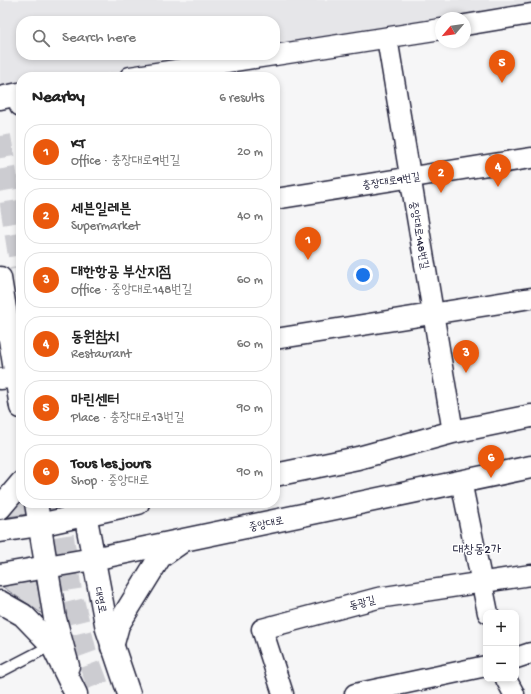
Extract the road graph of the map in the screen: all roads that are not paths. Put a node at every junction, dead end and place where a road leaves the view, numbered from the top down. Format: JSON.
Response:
{"nodes":[{"id":1,"x":531,"y":14,"type":"edge"},
{"id":2,"x":471,"y":24,"type":"edge"},
{"id":3,"x":435,"y":30,"type":"edge"},
{"id":4,"x":387,"y":38,"type":"junction"},
{"id":5,"x":280,"y":54,"type":"edge"},
{"id":6,"x":241,"y":60,"type":"edge"},
{"id":7,"x":163,"y":72,"type":"edge"},
{"id":8,"x":531,"y":158,"type":"edge"},
{"id":9,"x":410,"y":177,"type":"junction"},
{"id":10,"x":280,"y":198,"type":"edge"},
{"id":11,"x":0,"y":278,"type":"edge"},
{"id":12,"x":531,"y":298,"type":"edge"},
{"id":13,"x":433,"y":314,"type":"junction"},
{"id":14,"x":280,"y":338,"type":"edge"},
{"id":15,"x":12,"y":378,"type":"edge"},
{"id":16,"x":16,"y":391,"type":"edge"},
{"id":17,"x":531,"y":416,"type":"edge"},
{"id":18,"x":453,"y":432,"type":"junction"},
{"id":19,"x":531,"y":467,"type":"edge"},
{"id":20,"x":280,"y":474,"type":"edge"},
{"id":21,"x":461,"y":481,"type":"junction"},
{"id":22,"x":16,"y":489,"type":"edge"},
{"id":23,"x":0,"y":508,"type":"edge"},
{"id":24,"x":37,"y":508,"type":"edge"},
{"id":25,"x":84,"y":509,"type":"edge"},
{"id":26,"x":39,"y":525,"type":"junction"},
{"id":27,"x":0,"y":531,"type":"edge"},
{"id":28,"x":186,"y":540,"type":"junction"},
{"id":29,"x":93,"y":559,"type":"junction"},
{"id":30,"x":46,"y":568,"type":"junction"},
{"id":31,"x":0,"y":575,"type":"edge"},
{"id":32,"x":531,"y":575,"type":"edge"},
{"id":33,"x":481,"y":583,"type":"junction"},
{"id":34,"x":0,"y":602,"type":"edge"},
{"id":35,"x":487,"y":610,"type":"edge"},
{"id":36,"x":52,"y":645,"type":"junction"},
{"id":37,"x":112,"y":647,"type":"junction"},
{"id":38,"x":531,"y":653,"type":"edge"},
{"id":39,"x":519,"y":657,"type":"edge"},
{"id":40,"x":483,"y":667,"type":"edge"},
{"id":41,"x":0,"y":672,"type":"edge"},
{"id":42,"x":508,"y":682,"type":"edge"},
{"id":43,"x":367,"y":693,"type":"edge"},
{"id":44,"x":76,"y":694,"type":"edge"},
{"id":45,"x":129,"y":694,"type":"edge"},
{"id":46,"x":283,"y":694,"type":"edge"},
{"id":47,"x":514,"y":694,"type":"edge"}],
"edges":[{"from":1,"to":2,"type":"street"},
{"from":3,"to":4,"type":"street"},
{"from":4,"to":5,"type":"street"},
{"from":4,"to":9,"type":"street","name":"중앙대로148번길"},
{"from":6,"to":7,"type":"street"},
{"from":8,"to":9,"type":"street","name":"충장대로9번길"},
{"from":9,"to":10,"type":"street","name":"충장대로9번길"},
{"from":9,"to":13,"type":"street","name":"중앙대로148번길"},
{"from":11,"to":15,"type":"main road"},
{"from":12,"to":13,"type":"street"},
{"from":13,"to":14,"type":"street"},
{"from":13,"to":18,"type":"street","name":"중앙대로148번길"},
{"from":15,"to":16,"type":"main road"},
{"from":17,"to":18,"type":"main road"},
{"from":18,"to":20,"type":"main road"},
{"from":19,"to":21,"type":"main road","name":"중앙대로"},
{"from":21,"to":28,"type":"main road","name":"중앙대로"},
{"from":21,"to":33,"type":"street"},
{"from":22,"to":23,"type":"main road"},
{"from":24,"to":26,"type":"main road"},
{"from":25,"to":26,"type":"main road"},
{"from":25,"to":29,"type":"main road","name":"대영로"},
{"from":26,"to":27,"type":"main road"},
{"from":26,"to":30,"type":"main road"},
{"from":28,"to":29,"type":"main road","name":"중앙대로"},
{"from":28,"to":37,"type":"main road"},
{"from":29,"to":30,"type":"main road","name":"중앙대로"},
{"from":29,"to":37,"type":"main road","name":"대영로"},
{"from":30,"to":31,"type":"main road","name":"중앙대로"},
{"from":30,"to":44,"type":"main road"},
{"from":32,"to":33,"type":"street","name":"동광길"},
{"from":33,"to":35,"type":"street"},
{"from":33,"to":46,"type":"street","name":"동광길"},
{"from":34,"to":36,"type":"main road"},
{"from":36,"to":41,"type":"lane"},
{"from":36,"to":44,"type":"main road"},
{"from":37,"to":45,"type":"main road","name":"대영로"},
{"from":38,"to":39,"type":"street"},
{"from":40,"to":43,"type":"street"},
{"from":42,"to":47,"type":"street"}]}
